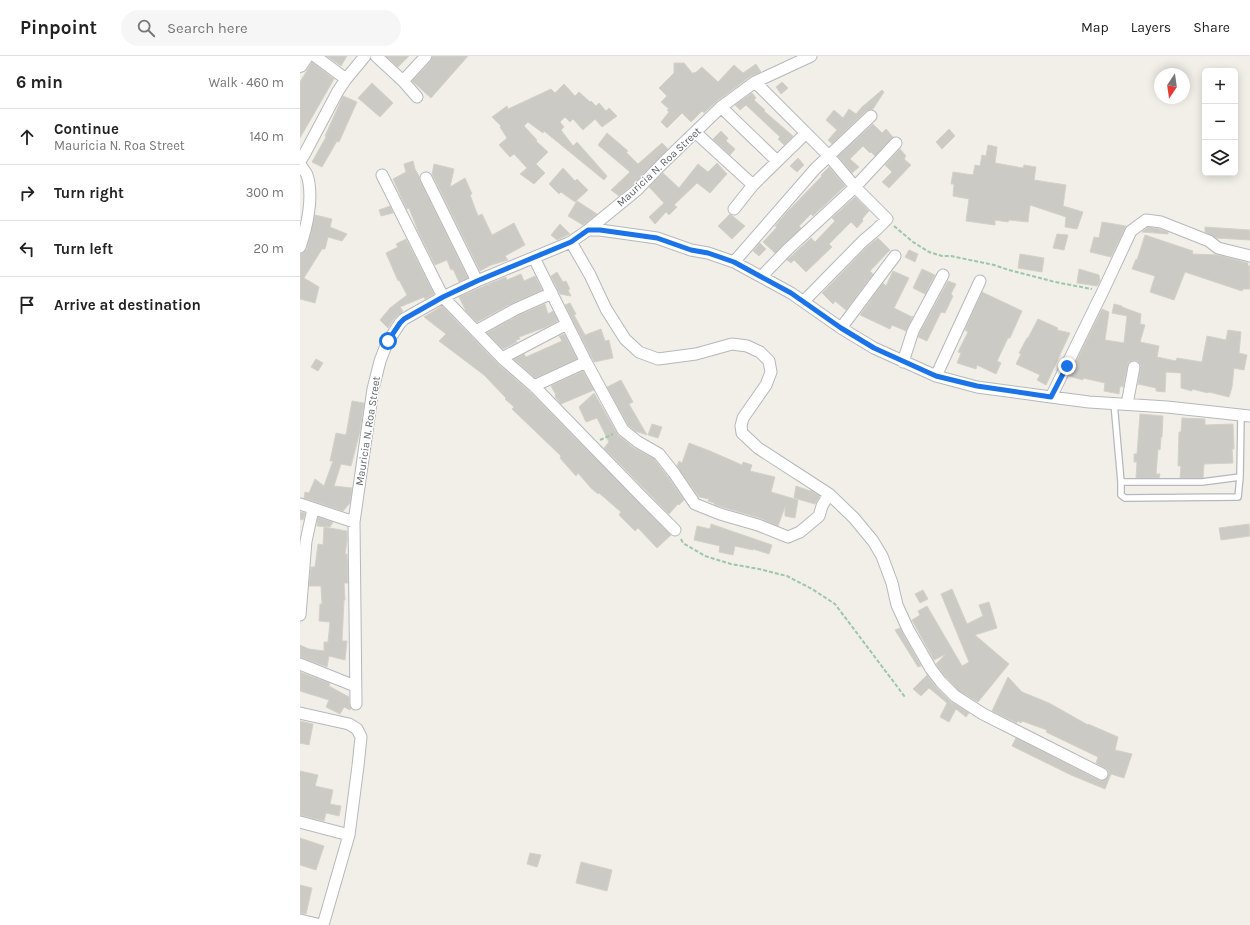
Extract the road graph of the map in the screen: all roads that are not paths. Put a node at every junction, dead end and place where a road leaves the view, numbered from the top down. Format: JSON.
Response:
{"nodes":[{"id":1,"x":315,"y":56,"type":"edge"},
{"id":2,"x":365,"y":56,"type":"edge"},
{"id":3,"x":376,"y":56,"type":"edge"},
{"id":4,"x":426,"y":56,"type":"edge"},
{"id":5,"x":806,"y":57,"type":"edge"},
{"id":6,"x":346,"y":79,"type":"junction"},
{"id":7,"x":403,"y":81,"type":"junction"},
{"id":8,"x":755,"y":82,"type":"junction"},
{"id":9,"x":417,"y":97,"type":"dead end"},
{"id":10,"x":721,"y":107,"type":"junction"},
{"id":11,"x":871,"y":116,"type":"dead end"},
{"id":12,"x":695,"y":132,"type":"junction"},
{"id":13,"x":806,"y":133,"type":"junction"},
{"id":14,"x":896,"y":143,"type":"dead end"},
{"id":15,"x":829,"y":156,"type":"junction"},
{"id":16,"x":778,"y":161,"type":"junction"},
{"id":17,"x":300,"y":163,"type":"edge"},
{"id":18,"x":382,"y":175,"type":"dead end"},
{"id":19,"x":426,"y":178,"type":"dead end"},
{"id":20,"x":753,"y":185,"type":"junction"},
{"id":21,"x":856,"y":187,"type":"junction"},
{"id":22,"x":734,"y":208,"type":"dead end"},
{"id":23,"x":588,"y":230,"type":"junction"},
{"id":24,"x":571,"y":242,"type":"junction"},
{"id":25,"x":300,"y":247,"type":"edge"},
{"id":26,"x":895,"y":256,"type":"dead end"},
{"id":27,"x":1250,"y":256,"type":"edge"},
{"id":28,"x":534,"y":258,"type":"junction"},
{"id":29,"x":734,"y":262,"type":"junction"},
{"id":30,"x":943,"y":275,"type":"dead end"},
{"id":31,"x":762,"y":276,"type":"junction"},
{"id":32,"x":477,"y":281,"type":"junction"},
{"id":33,"x":980,"y":282,"type":"dead end"},
{"id":34,"x":552,"y":293,"type":"junction"},
{"id":35,"x":443,"y":297,"type":"junction"},
{"id":36,"x":804,"y":301,"type":"junction"},
{"id":37,"x":567,"y":324,"type":"junction"},
{"id":38,"x":841,"y":328,"type":"junction"},
{"id":39,"x":476,"y":331,"type":"junction"},
{"id":40,"x":502,"y":358,"type":"junction"},
{"id":41,"x":586,"y":362,"type":"junction"},
{"id":42,"x":903,"y":362,"type":"junction"},
{"id":43,"x":1134,"y":367,"type":"dead end"},
{"id":44,"x":936,"y":376,"type":"junction"},
{"id":45,"x":534,"y":386,"type":"junction"},
{"id":46,"x":1051,"y":397,"type":"junction"},
{"id":47,"x":1114,"y":404,"type":"junction"},
{"id":48,"x":1127,"y":404,"type":"junction"},
{"id":49,"x":1246,"y":415,"type":"edge"},
{"id":50,"x":1240,"y":477,"type":"junction"},
{"id":51,"x":1121,"y":482,"type":"junction"},
{"id":52,"x":829,"y":494,"type":"junction"},
{"id":53,"x":300,"y":504,"type":"edge"},
{"id":54,"x":313,"y":509,"type":"junction"},
{"id":55,"x":354,"y":522,"type":"junction"},
{"id":56,"x":675,"y":530,"type":"road end"},
{"id":57,"x":303,"y":540,"type":"edge"},
{"id":58,"x":302,"y":583,"type":"edge"},
{"id":59,"x":300,"y":615,"type":"edge"},
{"id":60,"x":300,"y":664,"type":"edge"},
{"id":61,"x":355,"y":686,"type":"junction"},
{"id":62,"x":356,"y":704,"type":"dead end"},
{"id":63,"x":300,"y":712,"type":"edge"},
{"id":64,"x":1102,"y":774,"type":"dead end"},
{"id":65,"x":300,"y":822,"type":"edge"},
{"id":66,"x":349,"y":835,"type":"junction"},
{"id":67,"x":300,"y":920,"type":"edge"},
{"id":68,"x":322,"y":925,"type":"edge"}],
"edges":[{"from":1,"to":6,"type":"street"},
{"from":2,"to":6,"type":"street"},
{"from":3,"to":7,"type":"street"},
{"from":4,"to":7,"type":"street"},
{"from":5,"to":8,"type":"street","name":"Mauricia N. Roa Street"},
{"from":6,"to":17,"type":"street"},
{"from":7,"to":9,"type":"street"},
{"from":8,"to":10,"type":"street","name":"Mauricia N. Roa Street"},
{"from":8,"to":13,"type":"street"},
{"from":10,"to":12,"type":"street","name":"Mauricia N. Roa Street"},
{"from":10,"to":16,"type":"street"},
{"from":11,"to":15,"type":"street"},
{"from":12,"to":20,"type":"street"},
{"from":12,"to":23,"type":"street","name":"Mauricia N. Roa Street"},
{"from":13,"to":15,"type":"street"},
{"from":13,"to":16,"type":"street"},
{"from":14,"to":21,"type":"street"},
{"from":15,"to":21,"type":"street"},
{"from":15,"to":29,"type":"street"},
{"from":16,"to":20,"type":"street"},
{"from":17,"to":25,"type":"street"},
{"from":18,"to":35,"type":"street"},
{"from":19,"to":32,"type":"street"},
{"from":20,"to":22,"type":"street"},
{"from":21,"to":31,"type":"street"},
{"from":21,"to":36,"type":"street"},
{"from":23,"to":24,"type":"street","name":"Mauricia N. Roa Street"},
{"from":23,"to":29,"type":"street"},
{"from":24,"to":28,"type":"street","name":"Mauricia N. Roa Street"},
{"from":24,"to":52,"type":"street"},
{"from":26,"to":38,"type":"street"},
{"from":27,"to":46,"type":"street"},
{"from":28,"to":32,"type":"street","name":"Mauricia N. Roa Street"},
{"from":28,"to":34,"type":"street"},
{"from":29,"to":31,"type":"street"},
{"from":30,"to":42,"type":"street"},
{"from":31,"to":36,"type":"street"},
{"from":32,"to":35,"type":"street","name":"Mauricia N. Roa Street"},
{"from":33,"to":44,"type":"street"},
{"from":34,"to":37,"type":"street"},
{"from":34,"to":39,"type":"street"},
{"from":35,"to":39,"type":"street"},
{"from":35,"to":55,"type":"street","name":"Mauricia N. Roa Street"},
{"from":36,"to":38,"type":"street"},
{"from":37,"to":40,"type":"street"},
{"from":37,"to":41,"type":"street"},
{"from":38,"to":42,"type":"street"},
{"from":39,"to":40,"type":"street"},
{"from":40,"to":45,"type":"street"},
{"from":41,"to":45,"type":"street"},
{"from":41,"to":52,"type":"street"},
{"from":42,"to":44,"type":"street"},
{"from":43,"to":48,"type":"street"},
{"from":44,"to":46,"type":"street"},
{"from":45,"to":56,"type":"street"},
{"from":46,"to":47,"type":"street"},
{"from":47,"to":48,"type":"street"},
{"from":47,"to":51,"type":"lane"},
{"from":48,"to":49,"type":"street"},
{"from":49,"to":50,"type":"lane"},
{"from":50,"to":51,"type":"lane"},
{"from":50,"to":51,"type":"lane"},
{"from":52,"to":64,"type":"street"},
{"from":53,"to":54,"type":"street"},
{"from":54,"to":55,"type":"street"},
{"from":54,"to":57,"type":"street"},
{"from":55,"to":61,"type":"street","name":"Mauricia N. Roa Street"},
{"from":57,"to":58,"type":"street"},
{"from":58,"to":59,"type":"street"},
{"from":60,"to":61,"type":"street"},
{"from":61,"to":62,"type":"street","name":"Mauricia N. Roa Street"},
{"from":63,"to":66,"type":"street"},
{"from":65,"to":66,"type":"street"},
{"from":66,"to":68,"type":"street"},
{"from":67,"to":68,"type":"street"}]}
